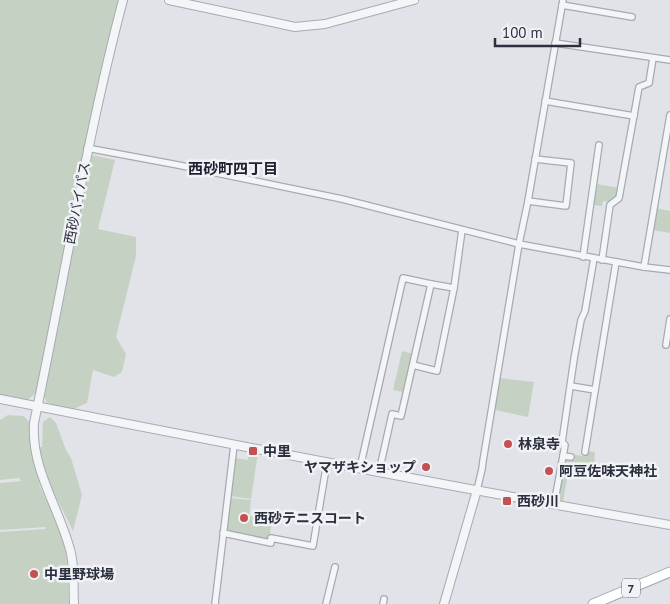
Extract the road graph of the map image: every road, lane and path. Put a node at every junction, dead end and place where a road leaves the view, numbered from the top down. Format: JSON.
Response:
{"nodes":[{"id":1,"x":123,"y":0,"type":"edge"},
{"id":2,"x":169,"y":0,"type":"edge"},
{"id":3,"x":414,"y":0,"type":"edge"},
{"id":4,"x":563,"y":3,"type":"edge"},
{"id":5,"x":632,"y":18,"type":"dead end"},
{"id":6,"x":555,"y":43,"type":"junction"},
{"id":7,"x":653,"y":58,"type":"junction"},
{"id":8,"x":670,"y":60,"type":"edge"},
{"id":9,"x":545,"y":101,"type":"junction"},
{"id":10,"x":670,"y":115,"type":"edge"},
{"id":11,"x":634,"y":116,"type":"junction"},
{"id":12,"x":599,"y":145,"type":"dead end"},
{"id":13,"x":87,"y":148,"type":"junction"},
{"id":14,"x":535,"y":159,"type":"junction"},
{"id":15,"x":528,"y":201,"type":"junction"},
{"id":16,"x":462,"y":230,"type":"junction"},
{"id":17,"x":519,"y":244,"type":"junction"},
{"id":18,"x":584,"y":256,"type":"junction"},
{"id":19,"x":594,"y":258,"type":"junction"},
{"id":20,"x":602,"y":260,"type":"junction"},
{"id":21,"x":616,"y":262,"type":"junction"},
{"id":22,"x":644,"y":267,"type":"junction"},
{"id":23,"x":670,"y":270,"type":"edge"},
{"id":24,"x":431,"y":284,"type":"junction"},
{"id":25,"x":454,"y":288,"type":"junction"},
{"id":26,"x":670,"y":319,"type":"edge"},
{"id":27,"x":666,"y":345,"type":"dead end"},
{"id":28,"x":413,"y":365,"type":"junction"},
{"id":29,"x":570,"y":386,"type":"junction"},
{"id":30,"x":595,"y":390,"type":"junction"},
{"id":31,"x":0,"y":400,"type":"edge"},
{"id":32,"x":37,"y":407,"type":"junction"},
{"id":33,"x":234,"y":445,"type":"junction"},
{"id":34,"x":585,"y":452,"type":"dead end"},
{"id":35,"x":563,"y":456,"type":"junction"},
{"id":36,"x":571,"y":457,"type":"dead end"},
{"id":37,"x":327,"y":462,"type":"junction"},
{"id":38,"x":360,"y":468,"type":"junction"},
{"id":39,"x":379,"y":472,"type":"junction"},
{"id":40,"x":477,"y":490,"type":"junction"},
{"id":41,"x":554,"y":505,"type":"junction"},
{"id":42,"x":670,"y":525,"type":"edge"},
{"id":43,"x":223,"y":533,"type":"junction"},
{"id":44,"x":335,"y":568,"type":"dead end"},
{"id":45,"x":670,"y":572,"type":"edge"},
{"id":46,"x":74,"y":604,"type":"edge"},
{"id":47,"x":215,"y":604,"type":"edge"},
{"id":48,"x":326,"y":604,"type":"edge"},
{"id":49,"x":444,"y":604,"type":"edge"},
{"id":50,"x":593,"y":604,"type":"edge"}],
"edges":[{"from":1,"to":13,"type":"street","name":"西砂バイパス"},
{"from":2,"to":3,"type":"street"},
{"from":4,"to":5,"type":"street"},
{"from":4,"to":6,"type":"street"},
{"from":6,"to":7,"type":"street"},
{"from":6,"to":9,"type":"street"},
{"from":7,"to":8,"type":"street"},
{"from":7,"to":11,"type":"street"},
{"from":9,"to":11,"type":"street"},
{"from":9,"to":14,"type":"street"},
{"from":10,"to":22,"type":"street"},
{"from":11,"to":20,"type":"street"},
{"from":12,"to":18,"type":"street"},
{"from":13,"to":16,"type":"street"},
{"from":13,"to":32,"type":"street","name":"西砂バイパス"},
{"from":14,"to":15,"type":"street"},
{"from":14,"to":15,"type":"street"},
{"from":15,"to":17,"type":"street"},
{"from":16,"to":17,"type":"street"},
{"from":16,"to":25,"type":"street"},
{"from":17,"to":18,"type":"street"},
{"from":17,"to":40,"type":"street"},
{"from":18,"to":19,"type":"street"},
{"from":19,"to":20,"type":"street"},
{"from":19,"to":29,"type":"street"},
{"from":20,"to":21,"type":"street"},
{"from":21,"to":22,"type":"street"},
{"from":21,"to":30,"type":"street"},
{"from":22,"to":23,"type":"street"},
{"from":24,"to":25,"type":"street"},
{"from":24,"to":28,"type":"street"},
{"from":24,"to":38,"type":"street"},
{"from":25,"to":28,"type":"street"},
{"from":26,"to":27,"type":"street"},
{"from":28,"to":39,"type":"street"},
{"from":29,"to":30,"type":"street"},
{"from":29,"to":35,"type":"street"},
{"from":30,"to":34,"type":"street"},
{"from":31,"to":32,"type":"street"},
{"from":32,"to":33,"type":"street"},
{"from":32,"to":46,"type":"street","name":"西砂バイパス"},
{"from":33,"to":37,"type":"street"},
{"from":33,"to":43,"type":"street"},
{"from":35,"to":36,"type":"street"},
{"from":35,"to":41,"type":"street"},
{"from":37,"to":38,"type":"street"},
{"from":37,"to":43,"type":"street"},
{"from":38,"to":39,"type":"street"},
{"from":39,"to":40,"type":"street"},
{"from":40,"to":41,"type":"street"},
{"from":40,"to":49,"type":"street"},
{"from":41,"to":42,"type":"street"},
{"from":43,"to":47,"type":"street"},
{"from":44,"to":48,"type":"street"},
{"from":45,"to":50,"type":"main road","number":"7"}]}
